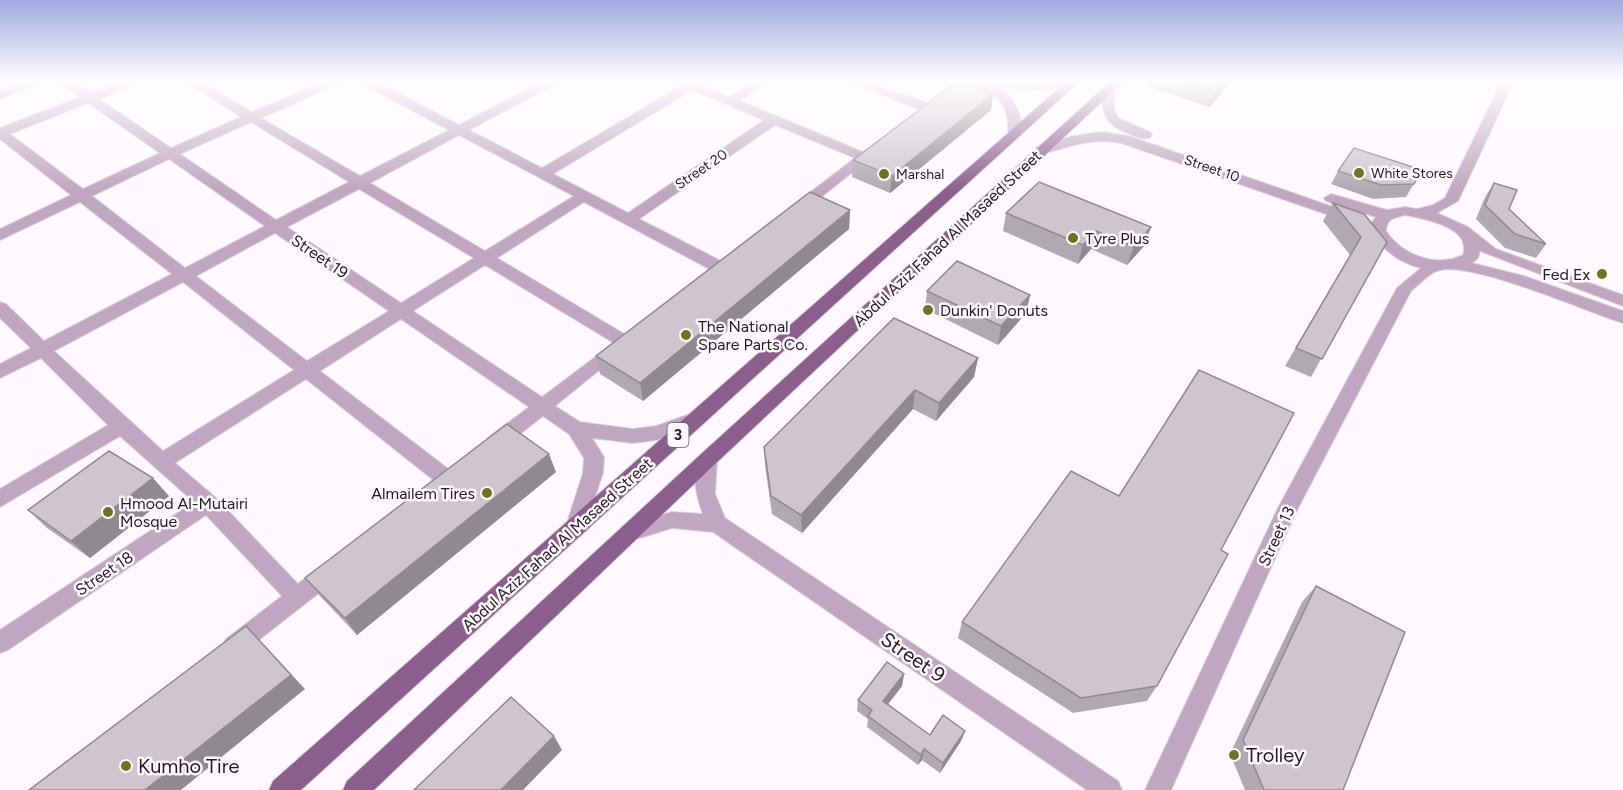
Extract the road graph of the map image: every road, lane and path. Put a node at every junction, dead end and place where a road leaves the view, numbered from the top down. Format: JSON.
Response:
{"nodes":[{"id":1,"x":38,"y":118,"type":"edge"},
{"id":2,"x":118,"y":118,"type":"edge"},
{"id":3,"x":250,"y":118,"type":"edge"},
{"id":4,"x":253,"y":118,"type":"edge"},
{"id":5,"x":435,"y":118,"type":"edge"},
{"id":6,"x":481,"y":118,"type":"edge"},
{"id":7,"x":631,"y":118,"type":"edge"},
{"id":8,"x":915,"y":118,"type":"edge"},
{"id":9,"x":1015,"y":118,"type":"edge"},
{"id":10,"x":1031,"y":118,"type":"edge"},
{"id":11,"x":1077,"y":118,"type":"edge"},
{"id":12,"x":1112,"y":118,"type":"edge"},
{"id":13,"x":1490,"y":118,"type":"edge"},
{"id":14,"x":774,"y":119,"type":"joint"},
{"id":15,"x":910,"y":122,"type":"edge"},
{"id":16,"x":458,"y":130,"type":"junction"},
{"id":17,"x":1015,"y":132,"type":"junction"},
{"id":18,"x":0,"y":133,"type":"edge"},
{"id":19,"x":882,"y":143,"type":"edge"},
{"id":20,"x":1042,"y":150,"type":"junction"},
{"id":21,"x":170,"y":153,"type":"junction"},
{"id":22,"x":864,"y":157,"type":"junction"},
{"id":23,"x":542,"y":174,"type":"junction"},
{"id":24,"x":358,"y":183,"type":"junction"},
{"id":25,"x":85,"y":196,"type":"junction"},
{"id":26,"x":584,"y":196,"type":"junction"},
{"id":27,"x":1451,"y":201,"type":"junction"},
{"id":28,"x":1416,"y":212,"type":"junction"},
{"id":29,"x":1386,"y":215,"type":"junction"},
{"id":30,"x":628,"y":219,"type":"junction"},
{"id":31,"x":784,"y":220,"type":"edge"},
{"id":32,"x":275,"y":226,"type":"junction"},
{"id":33,"x":1378,"y":231,"type":"junction"},
{"id":34,"x":1461,"y":231,"type":"junction"},
{"id":35,"x":0,"y":235,"type":"edge"},
{"id":36,"x":1397,"y":252,"type":"junction"},
{"id":37,"x":486,"y":258,"type":"junction"},
{"id":38,"x":1434,"y":265,"type":"junction"},
{"id":39,"x":1452,"y":265,"type":"junction"},
{"id":40,"x":182,"y":276,"type":"junction"},
{"id":41,"x":704,"y":282,"type":"edge"},
{"id":42,"x":1406,"y":288,"type":"junction"},
{"id":43,"x":1623,"y":301,"type":"edge"},
{"id":44,"x":0,"y":308,"type":"edge"},
{"id":45,"x":402,"y":311,"type":"junction"},
{"id":46,"x":1623,"y":317,"type":"edge"},
{"id":47,"x":44,"y":349,"type":"junction"},
{"id":48,"x":307,"y":370,"type":"junction"},
{"id":49,"x":0,"y":372,"type":"edge"},
{"id":50,"x":542,"y":406,"type":"junction"},
{"id":51,"x":696,"y":419,"type":"junction"},
{"id":52,"x":121,"y":426,"type":"junction"},
{"id":53,"x":576,"y":429,"type":"junction"},
{"id":54,"x":706,"y":460,"type":"junction"},
{"id":55,"x":161,"y":462,"type":"junction"},
{"id":56,"x":448,"y":480,"type":"junction"},
{"id":57,"x":429,"y":494,"type":"edge"},
{"id":58,"x":0,"y":499,"type":"edge"},
{"id":59,"x":208,"y":503,"type":"junction"},
{"id":60,"x":717,"y":524,"type":"junction"},
{"id":61,"x":575,"y":529,"type":"junction"},
{"id":62,"x":630,"y":532,"type":"junction"},
{"id":63,"x":344,"y":560,"type":"edge"},
{"id":64,"x":297,"y":597,"type":"junction"},
{"id":65,"x":0,"y":643,"type":"edge"},
{"id":66,"x":214,"y":661,"type":"edge"},
{"id":67,"x":288,"y":787,"type":"edge"},
{"id":68,"x":356,"y":790,"type":"edge"},
{"id":69,"x":1109,"y":790,"type":"edge"},
{"id":70,"x":1158,"y":790,"type":"edge"}],
"edges":[{"from":1,"to":18,"type":"street"},
{"from":2,"to":21,"type":"street","name":"Street 19"},
{"from":3,"to":21,"type":"street"},
{"from":4,"to":24,"type":"street"},
{"from":5,"to":16,"type":"street"},
{"from":6,"to":16,"type":"street"},
{"from":7,"to":23,"type":"street"},
{"from":8,"to":15,"type":"street"},
{"from":9,"to":17,"type":"street"},
{"from":10,"to":17,"type":"main road","name":"Abdul Aziz Fahad Al Masaed Street","number":"3"},
{"from":11,"to":20,"type":"main road","name":"Abdul Aziz Fahad Al Masaed Street","number":"3"},
{"from":12,"to":29,"type":"street","name":"Street 10"},
{"from":13,"to":27,"type":"street"},
{"from":14,"to":22,"type":"street"},
{"from":14,"to":30,"type":"street","name":"Street 20"},
{"from":16,"to":23,"type":"street"},
{"from":16,"to":24,"type":"street"},
{"from":17,"to":51,"type":"main road","name":"Abdul Aziz Fahad Al Masaed Street","number":"3"},
{"from":18,"to":25,"type":"street"},
{"from":19,"to":22,"type":"street"},
{"from":20,"to":33,"type":"street","name":"Street 10"},
{"from":20,"to":54,"type":"main road","name":"Abdul Aziz Fahad Al Masaed Street","number":"3"},
{"from":21,"to":25,"type":"street"},
{"from":21,"to":32,"type":"street","name":"Street 19"},
{"from":22,"to":31,"type":"street"},
{"from":23,"to":26,"type":"street"},
{"from":24,"to":32,"type":"street"},
{"from":24,"to":37,"type":"street"},
{"from":25,"to":35,"type":"street"},
{"from":25,"to":40,"type":"street"},
{"from":26,"to":30,"type":"street"},
{"from":26,"to":37,"type":"street"},
{"from":27,"to":28,"type":"street"},
{"from":27,"to":34,"type":"street"},
{"from":28,"to":29,"type":"street"},
{"from":28,"to":34,"type":"street"},
{"from":29,"to":33,"type":"street"},
{"from":30,"to":41,"type":"street"},
{"from":32,"to":40,"type":"street"},
{"from":32,"to":45,"type":"street","name":"Street 19"},
{"from":33,"to":36,"type":"street"},
{"from":34,"to":39,"type":"street"},
{"from":34,"to":43,"type":"street"},
{"from":36,"to":38,"type":"street"},
{"from":36,"to":42,"type":"street"},
{"from":37,"to":45,"type":"street"},
{"from":37,"to":50,"type":"street"},
{"from":38,"to":39,"type":"street"},
{"from":38,"to":42,"type":"street","name":"Street 13"},
{"from":39,"to":46,"type":"street"},
{"from":40,"to":47,"type":"street"},
{"from":40,"to":48,"type":"street"},
{"from":42,"to":70,"type":"street","name":"Street 13"},
{"from":44,"to":47,"type":"street"},
{"from":45,"to":48,"type":"street"},
{"from":45,"to":50,"type":"street","name":"Street 19"},
{"from":47,"to":49,"type":"street"},
{"from":47,"to":52,"type":"street"},
{"from":48,"to":55,"type":"street"},
{"from":48,"to":56,"type":"street"},
{"from":50,"to":53,"type":"street","name":"Street 19"},
{"from":50,"to":56,"type":"street"},
{"from":51,"to":53,"type":"street","name":"Street 19"},
{"from":51,"to":61,"type":"main road","name":"Abdul Aziz Fahad Al Masaed Street","number":"3"},
{"from":52,"to":55,"type":"street"},
{"from":52,"to":58,"type":"street"},
{"from":53,"to":61,"type":"street","name":"Street 19"},
{"from":54,"to":60,"type":"street"},
{"from":54,"to":62,"type":"main road","name":"Abdul Aziz Fahad Al Masaed Street","number":"3"},
{"from":55,"to":59,"type":"street"},
{"from":56,"to":57,"type":"street"},
{"from":59,"to":64,"type":"street"},
{"from":59,"to":65,"type":"street","name":"Street 18"},
{"from":60,"to":62,"type":"street","name":"Street 9"},
{"from":60,"to":69,"type":"street","name":"Street 9"},
{"from":61,"to":67,"type":"main road","name":"Abdul Aziz Fahad Al Masaed Street","number":"3"},
{"from":62,"to":68,"type":"main road","name":"Abdul Aziz Fahad Al Masaed Street","number":"3"},
{"from":63,"to":64,"type":"street"},
{"from":64,"to":66,"type":"street"}]}
